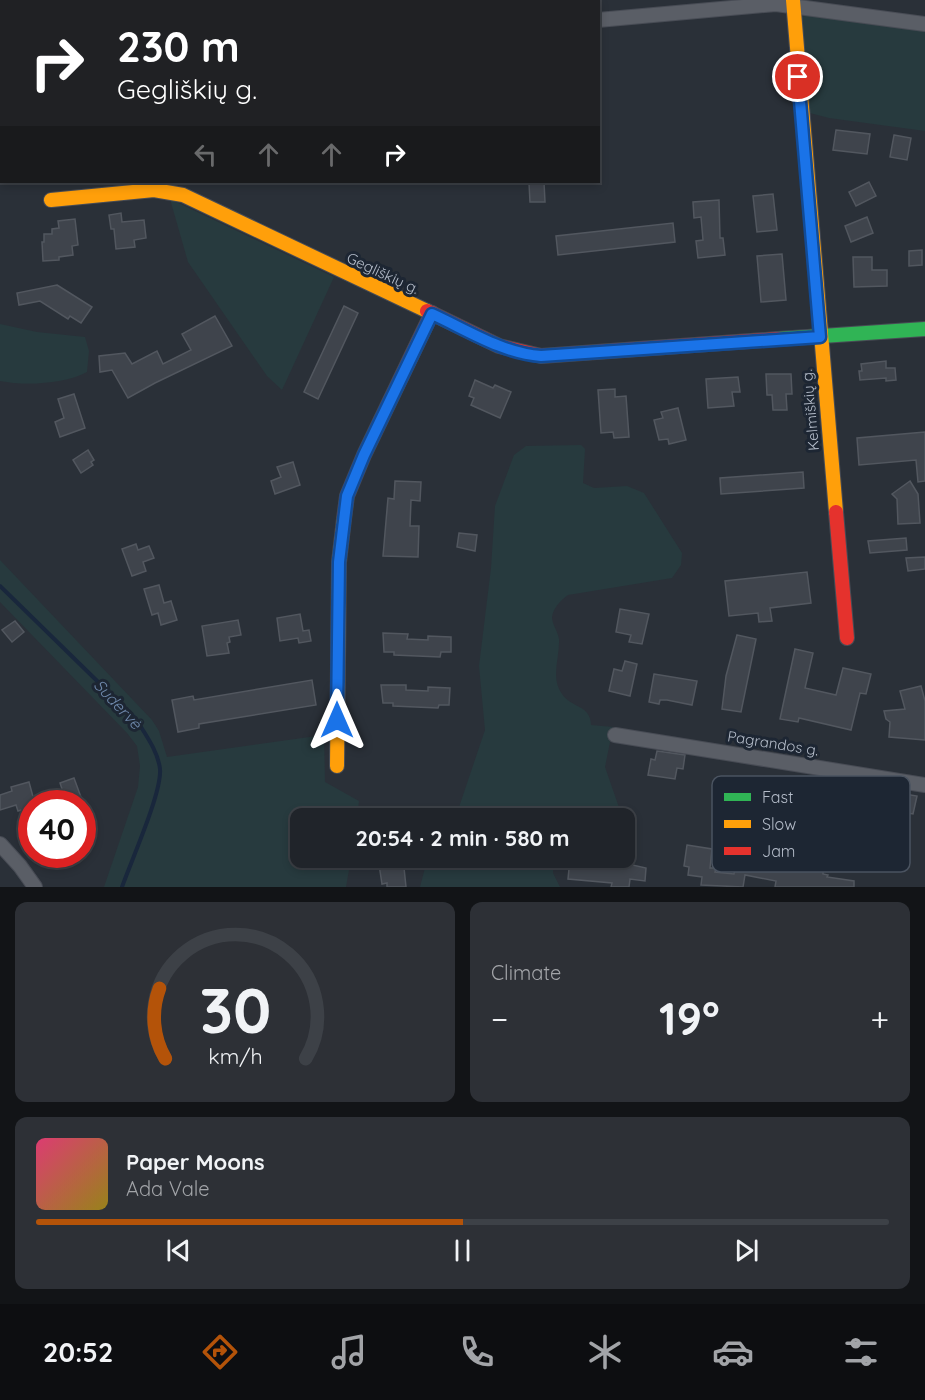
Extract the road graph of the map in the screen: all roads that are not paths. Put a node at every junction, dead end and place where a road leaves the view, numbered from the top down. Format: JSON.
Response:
{"nodes":[{"id":1,"x":793,"y":3,"type":"edge"},
{"id":2,"x":600,"y":20,"type":"edge"},
{"id":3,"x":925,"y":24,"type":"edge"},
{"id":4,"x":51,"y":200,"type":"dead end"},
{"id":5,"x":432,"y":314,"type":"junction"},
{"id":6,"x":925,"y":329,"type":"edge"},
{"id":7,"x":820,"y":337,"type":"junction"},
{"id":8,"x":847,"y":638,"type":"dead end"},
{"id":9,"x":615,"y":735,"type":"dead end"},
{"id":10,"x":337,"y":766,"type":"dead end"},
{"id":11,"x":869,"y":776,"type":"edge"},
{"id":12,"x":910,"y":783,"type":"edge"},
{"id":13,"x":925,"y":785,"type":"edge"},
{"id":14,"x":0,"y":844,"type":"edge"},
{"id":15,"x":35,"y":887,"type":"edge"}],
"edges":[{"from":1,"to":2,"type":"street"},
{"from":1,"to":3,"type":"street"},
{"from":1,"to":7,"type":"street","name":"Kelmiškių g."},
{"from":4,"to":5,"type":"street","name":"Gegliškių g."},
{"from":5,"to":7,"type":"street","name":"Gegliškių g."},
{"from":5,"to":10,"type":"street"},
{"from":6,"to":7,"type":"street","name":"Gegliškių g."},
{"from":7,"to":8,"type":"street","name":"Kelmiškių g."},
{"from":9,"to":11,"type":"street","name":"Pagrandos g."},
{"from":12,"to":13,"type":"street","name":"Pagrandos g."},
{"from":14,"to":15,"type":"street"}]}
